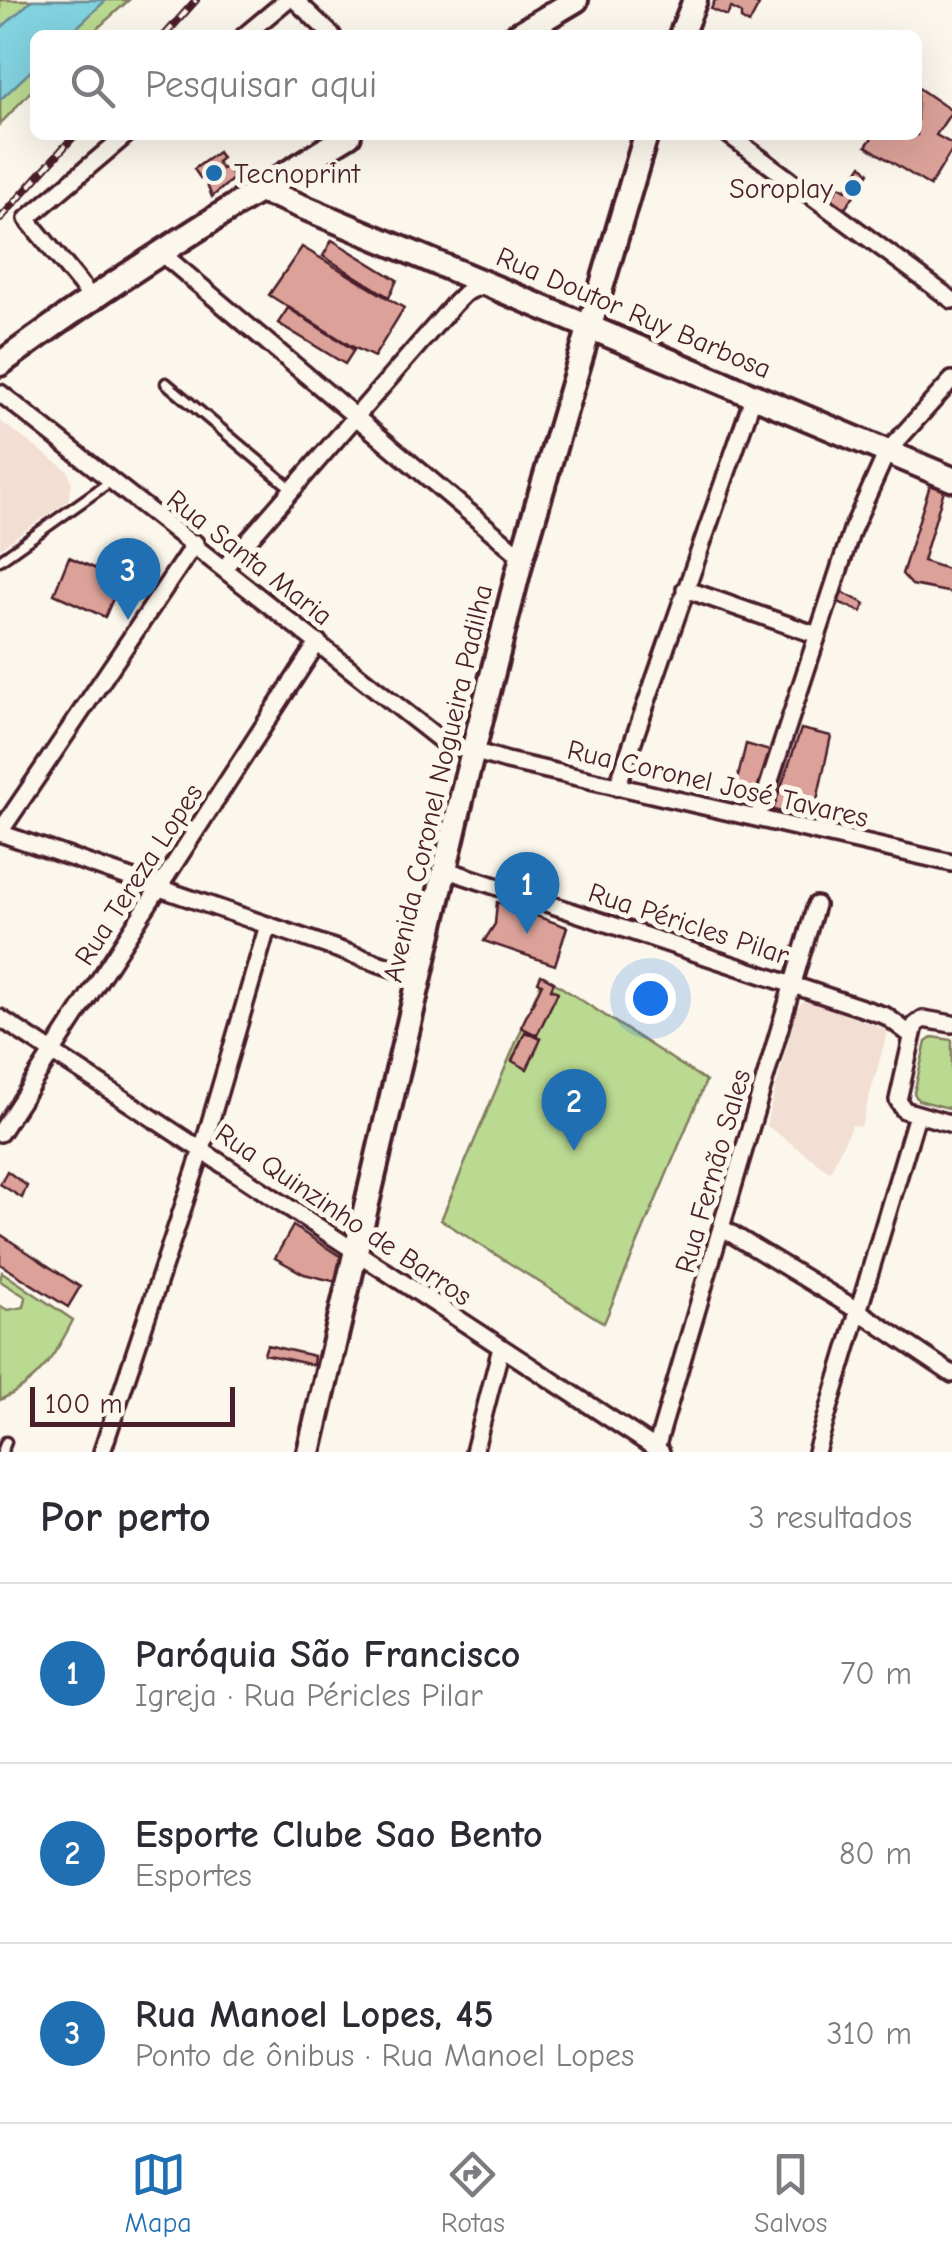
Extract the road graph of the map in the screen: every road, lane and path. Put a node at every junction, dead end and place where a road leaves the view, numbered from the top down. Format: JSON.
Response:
{"nodes":[{"id":1,"x":286,"y":0,"type":"edge"},
{"id":2,"x":295,"y":0,"type":"edge"},
{"id":3,"x":576,"y":0,"type":"edge"},
{"id":4,"x":695,"y":0,"type":"edge"},
{"id":5,"x":251,"y":30,"type":"edge"},
{"id":6,"x":327,"y":30,"type":"edge"},
{"id":7,"x":526,"y":30,"type":"edge"},
{"id":8,"x":683,"y":30,"type":"edge"},
{"id":9,"x":120,"y":140,"type":"edge"},
{"id":10,"x":342,"y":140,"type":"edge"},
{"id":11,"x":644,"y":140,"type":"edge"},
{"id":12,"x":736,"y":140,"type":"edge"},
{"id":13,"x":288,"y":173,"type":"junction"},
{"id":14,"x":257,"y":191,"type":"junction"},
{"id":15,"x":291,"y":202,"type":"junction"},
{"id":16,"x":160,"y":251,"type":"junction"},
{"id":17,"x":448,"y":267,"type":"junction"},
{"id":18,"x":487,"y":283,"type":"junction"},
{"id":19,"x":91,"y":296,"type":"junction"},
{"id":20,"x":952,"y":300,"type":"edge"},
{"id":21,"x":454,"y":304,"type":"junction"},
{"id":22,"x":588,"y":326,"type":"junction"},
{"id":23,"x":0,"y":364,"type":"edge"},
{"id":24,"x":952,"y":380,"type":"edge"},
{"id":25,"x":166,"y":382,"type":"dead end"},
{"id":26,"x":0,"y":393,"type":"edge"},
{"id":27,"x":754,"y":395,"type":"junction"},
{"id":28,"x":354,"y":418,"type":"junction"},
{"id":29,"x":887,"y":452,"type":"junction"},
{"id":30,"x":952,"y":479,"type":"edge"},
{"id":31,"x":111,"y":481,"type":"junction"},
{"id":32,"x":292,"y":489,"type":"junction"},
{"id":33,"x":194,"y":544,"type":"junction"},
{"id":34,"x":522,"y":558,"type":"junction"},
{"id":35,"x":0,"y":560,"type":"edge"},
{"id":36,"x":224,"y":568,"type":"junction"},
{"id":37,"x":685,"y":589,"type":"junction"},
{"id":38,"x":816,"y":635,"type":"junction"},
{"id":39,"x":318,"y":642,"type":"junction"},
{"id":40,"x":473,"y":752,"type":"junction"},
{"id":41,"x":617,"y":786,"type":"junction"},
{"id":42,"x":758,"y":817,"type":"junction"},
{"id":43,"x":0,"y":832,"type":"edge"},
{"id":44,"x":952,"y":863,"type":"edge"},
{"id":45,"x":446,"y":870,"type":"junction"},
{"id":46,"x":159,"y":888,"type":"junction"},
{"id":47,"x":816,"y":904,"type":"dead end"},
{"id":48,"x":268,"y":925,"type":"junction"},
{"id":49,"x":421,"y":978,"type":"junction"},
{"id":50,"x":791,"y":982,"type":"junction"},
{"id":51,"x":0,"y":1018,"type":"edge"},
{"id":52,"x":952,"y":1024,"type":"edge"},
{"id":53,"x":911,"y":1035,"type":"junction"},
{"id":54,"x":51,"y":1052,"type":"junction"},
{"id":55,"x":916,"y":1115,"type":"junction"},
{"id":56,"x":952,"y":1124,"type":"edge"},
{"id":57,"x":0,"y":1133,"type":"edge"},
{"id":58,"x":202,"y":1150,"type":"junction"},
{"id":59,"x":722,"y":1228,"type":"junction"},
{"id":60,"x":356,"y":1252,"type":"junction"},
{"id":61,"x":857,"y":1310,"type":"junction"},
{"id":62,"x":500,"y":1348,"type":"junction"},
{"id":63,"x":952,"y":1374,"type":"edge"},
{"id":64,"x":6,"y":1442,"type":"dead end"},
{"id":65,"x":657,"y":1451,"type":"edge"},
{"id":66,"x":2,"y":1452,"type":"edge"},
{"id":67,"x":102,"y":1452,"type":"edge"},
{"id":68,"x":310,"y":1452,"type":"edge"},
{"id":69,"x":474,"y":1452,"type":"edge"},
{"id":70,"x":816,"y":1452,"type":"edge"}],
"edges":[{"from":1,"to":5,"type":"street"},
{"from":2,"to":6,"type":"street"},
{"from":3,"to":7,"type":"main road"},
{"from":4,"to":8,"type":"main road"},
{"from":9,"to":19,"type":"street"},
{"from":10,"to":13,"type":"main road"},
{"from":11,"to":22,"type":"main road","name":"Avenida Coronel Nogueira Padilha"},
{"from":12,"to":20,"type":"street"},
{"from":13,"to":14,"type":"main road"},
{"from":13,"to":15,"type":"main road"},
{"from":14,"to":15,"type":"main road","name":"Rua Doutor Ruy Barbosa"},
{"from":14,"to":16,"type":"main road"},
{"from":15,"to":17,"type":"main road","name":"Rua Doutor Ruy Barbosa"},
{"from":16,"to":19,"type":"main road"},
{"from":16,"to":28,"type":"street"},
{"from":17,"to":18,"type":"main road","name":"Rua Doutor Ruy Barbosa"},
{"from":17,"to":21,"type":"street"},
{"from":18,"to":21,"type":"street"},
{"from":18,"to":22,"type":"main road","name":"Rua Doutor Ruy Barbosa"},
{"from":19,"to":23,"type":"main road"},
{"from":21,"to":28,"type":"street"},
{"from":22,"to":27,"type":"main road","name":"Rua Doutor Ruy Barbosa"},
{"from":22,"to":34,"type":"main road","name":"Avenida Coronel Nogueira Padilha"},
{"from":24,"to":29,"type":"street"},
{"from":25,"to":32,"type":"lane"},
{"from":26,"to":31,"type":"street","name":"Rua Santa Maria"},
{"from":27,"to":29,"type":"main road","name":"Rua Doutor Ruy Barbosa"},
{"from":27,"to":37,"type":"street"},
{"from":28,"to":32,"type":"street"},
{"from":28,"to":34,"type":"street"},
{"from":29,"to":30,"type":"main road","name":"Rua Doutor Ruy Barbosa"},
{"from":29,"to":38,"type":"street"},
{"from":31,"to":33,"type":"street","name":"Rua Santa Maria"},
{"from":31,"to":35,"type":"lane"},
{"from":32,"to":36,"type":"street"},
{"from":33,"to":36,"type":"street","name":"Rua Santa Maria"},
{"from":33,"to":43,"type":"street"},
{"from":34,"to":40,"type":"main road","name":"Avenida Coronel Nogueira Padilha"},
{"from":36,"to":39,"type":"street","name":"Rua Santa Maria"},
{"from":37,"to":38,"type":"street"},
{"from":37,"to":41,"type":"street"},
{"from":38,"to":42,"type":"street"},
{"from":39,"to":40,"type":"street","name":"Rua Santa Maria"},
{"from":39,"to":46,"type":"street","name":"Rua Tereza Lopes"},
{"from":40,"to":41,"type":"street","name":"Rua Coronel José Tavares"},
{"from":40,"to":45,"type":"main road","name":"Avenida Coronel Nogueira Padilha"},
{"from":41,"to":42,"type":"street","name":"Rua Coronel José Tavares"},
{"from":42,"to":44,"type":"street","name":"Rua Coronel José Tavares"},
{"from":43,"to":46,"type":"street"},
{"from":45,"to":49,"type":"main road","name":"Avenida Coronel Nogueira Padilha"},
{"from":45,"to":50,"type":"street","name":"Rua Péricles Pilar"},
{"from":46,"to":48,"type":"street"},
{"from":46,"to":54,"type":"street","name":"Rua Tereza Lopes"},
{"from":47,"to":50,"type":"street","name":"Rua Fernão Sales"},
{"from":48,"to":49,"type":"street"},
{"from":48,"to":58,"type":"street"},
{"from":49,"to":60,"type":"main road","name":"Avenida Coronel Nogueira Padilha"},
{"from":50,"to":53,"type":"street","name":"Rua Péricles Pilar"},
{"from":50,"to":59,"type":"street","name":"Rua Fernão Sales"},
{"from":51,"to":54,"type":"street","name":"Rua Quinzinho de Barros"},
{"from":52,"to":53,"type":"street"},
{"from":53,"to":55,"type":"street"},
{"from":54,"to":57,"type":"street","name":"Rua Tereza Lopes"},
{"from":54,"to":58,"type":"street","name":"Rua Quinzinho de Barros"},
{"from":55,"to":56,"type":"street"},
{"from":55,"to":61,"type":"street"},
{"from":58,"to":60,"type":"street","name":"Rua Quinzinho de Barros"},
{"from":58,"to":67,"type":"street"},
{"from":59,"to":61,"type":"street"},
{"from":59,"to":65,"type":"street","name":"Rua Fernão Sales"},
{"from":60,"to":62,"type":"street","name":"Rua Quinzinho de Barros"},
{"from":60,"to":68,"type":"main road","name":"Avenida Coronel Nogueira Padilha"},
{"from":61,"to":63,"type":"street"},
{"from":61,"to":70,"type":"street"},
{"from":62,"to":65,"type":"street","name":"Rua Quinzinho de Barros"},
{"from":62,"to":69,"type":"street"},
{"from":64,"to":66,"type":"lane"}]}
